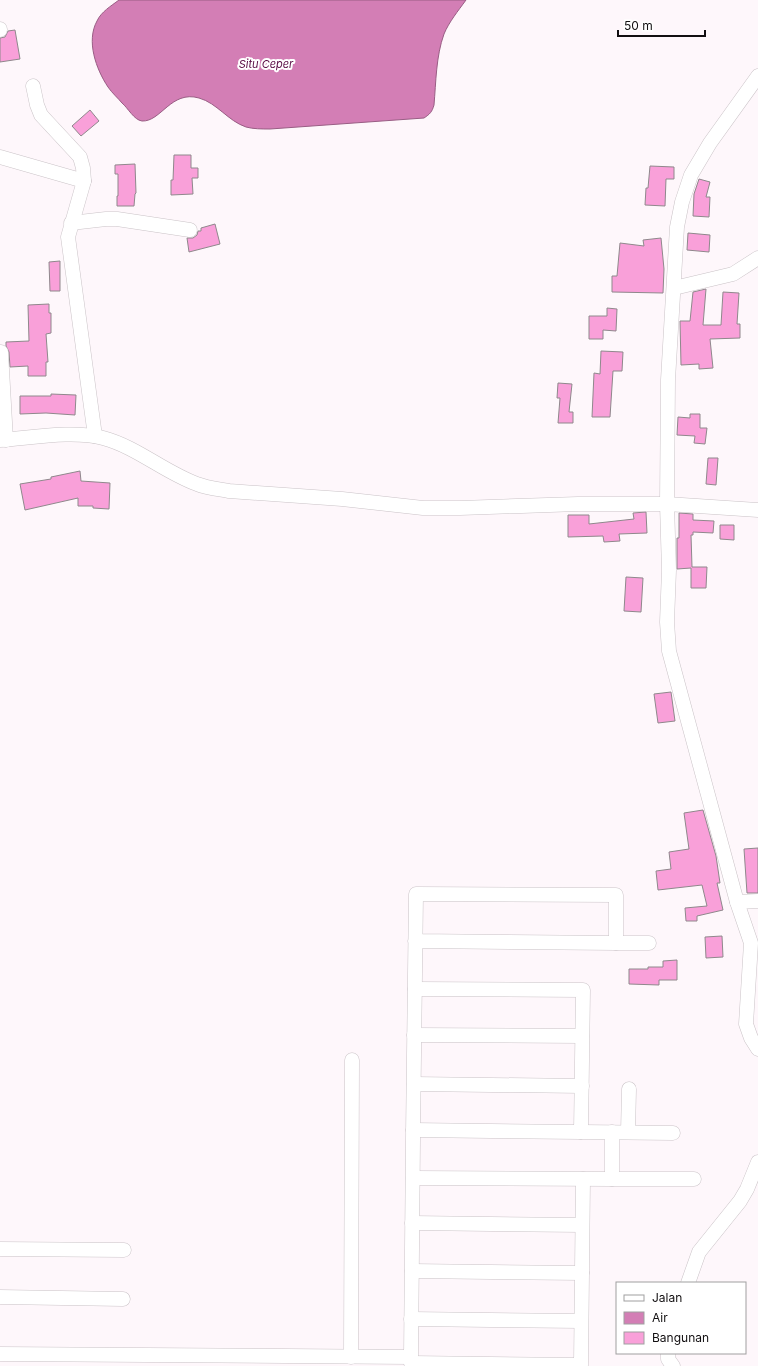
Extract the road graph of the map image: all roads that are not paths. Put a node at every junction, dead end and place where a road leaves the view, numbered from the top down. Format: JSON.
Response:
{"nodes":[{"id":1,"x":758,"y":76,"type":"edge"},
{"id":2,"x":33,"y":86,"type":"dead end"},
{"id":3,"x":0,"y":157,"type":"edge"},
{"id":4,"x":84,"y":181,"type":"junction"},
{"id":5,"x":72,"y":223,"type":"junction"},
{"id":6,"x":190,"y":230,"type":"dead end"},
{"id":7,"x":758,"y":258,"type":"edge"},
{"id":8,"x":674,"y":288,"type":"junction"},
{"id":9,"x":2,"y":352,"type":"dead end"},
{"id":10,"x":95,"y":436,"type":"junction"},
{"id":11,"x":3,"y":440,"type":"edge"},
{"id":12,"x":667,"y":504,"type":"junction"},
{"id":13,"x":758,"y":510,"type":"edge"},
{"id":14,"x":758,"y":901,"type":"edge"},
{"id":15,"x":737,"y":902,"type":"junction"},
{"id":16,"x":415,"y":941,"type":"junction"},
{"id":17,"x":616,"y":943,"type":"junction"},
{"id":18,"x":649,"y":943,"type":"dead end"},
{"id":19,"x":754,"y":943,"type":"edge"},
{"id":20,"x":415,"y":989,"type":"junction"},
{"id":21,"x":414,"y":1035,"type":"junction"},
{"id":22,"x":582,"y":1036,"type":"junction"},
{"id":23,"x":758,"y":1049,"type":"edge"},
{"id":24,"x":352,"y":1060,"type":"dead end"},
{"id":25,"x":414,"y":1084,"type":"junction"},
{"id":26,"x":582,"y":1086,"type":"junction"},
{"id":27,"x":629,"y":1089,"type":"dead end"},
{"id":28,"x":413,"y":1130,"type":"junction"},
{"id":29,"x":581,"y":1132,"type":"junction"},
{"id":30,"x":612,"y":1132,"type":"junction"},
{"id":31,"x":628,"y":1132,"type":"junction"},
{"id":32,"x":673,"y":1133,"type":"dead end"},
{"id":33,"x":758,"y":1162,"type":"edge"},
{"id":34,"x":413,"y":1178,"type":"junction"},
{"id":35,"x":583,"y":1179,"type":"junction"},
{"id":36,"x":612,"y":1179,"type":"junction"},
{"id":37,"x":694,"y":1179,"type":"dead end"},
{"id":38,"x":412,"y":1223,"type":"junction"},
{"id":39,"x":582,"y":1224,"type":"junction"},
{"id":40,"x":0,"y":1248,"type":"edge"},
{"id":41,"x":124,"y":1250,"type":"dead end"},
{"id":42,"x":412,"y":1271,"type":"junction"},
{"id":43,"x":582,"y":1273,"type":"junction"},
{"id":44,"x":688,"y":1282,"type":"edge"},
{"id":45,"x":0,"y":1297,"type":"edge"},
{"id":46,"x":123,"y":1298,"type":"dead end"},
{"id":47,"x":411,"y":1319,"type":"junction"},
{"id":48,"x":581,"y":1320,"type":"junction"},
{"id":49,"x":0,"y":1354,"type":"edge"},
{"id":50,"x":668,"y":1354,"type":"edge"},
{"id":51,"x":351,"y":1357,"type":"junction"},
{"id":52,"x":411,"y":1362,"type":"edge"},
{"id":53,"x":673,"y":1366,"type":"edge"}],
"edges":[{"from":1,"to":8,"type":"street"},
{"from":2,"to":4,"type":"street"},
{"from":3,"to":4,"type":"street"},
{"from":4,"to":5,"type":"street"},
{"from":5,"to":6,"type":"street"},
{"from":5,"to":10,"type":"street"},
{"from":7,"to":8,"type":"street"},
{"from":8,"to":12,"type":"street"},
{"from":9,"to":11,"type":"street"},
{"from":10,"to":11,"type":"street"},
{"from":10,"to":12,"type":"street"},
{"from":12,"to":13,"type":"street"},
{"from":12,"to":15,"type":"street"},
{"from":14,"to":15,"type":"street"},
{"from":15,"to":19,"type":"street"},
{"from":16,"to":17,"type":"street"},
{"from":16,"to":17,"type":"street"},
{"from":16,"to":20,"type":"street"},
{"from":17,"to":18,"type":"street"},
{"from":19,"to":23,"type":"street"},
{"from":20,"to":21,"type":"street"},
{"from":20,"to":22,"type":"street"},
{"from":21,"to":22,"type":"street"},
{"from":21,"to":25,"type":"street"},
{"from":22,"to":26,"type":"street"},
{"from":24,"to":51,"type":"street"},
{"from":25,"to":26,"type":"street"},
{"from":25,"to":28,"type":"street"},
{"from":26,"to":29,"type":"street"},
{"from":27,"to":31,"type":"street"},
{"from":28,"to":29,"type":"street"},
{"from":28,"to":34,"type":"street"},
{"from":29,"to":30,"type":"street"},
{"from":30,"to":31,"type":"street"},
{"from":30,"to":36,"type":"street"},
{"from":31,"to":32,"type":"street"},
{"from":33,"to":44,"type":"street"},
{"from":34,"to":35,"type":"street"},
{"from":34,"to":38,"type":"street"},
{"from":35,"to":36,"type":"street"},
{"from":35,"to":39,"type":"street"},
{"from":36,"to":37,"type":"street"},
{"from":38,"to":39,"type":"street"},
{"from":38,"to":42,"type":"street"},
{"from":39,"to":43,"type":"street"},
{"from":40,"to":41,"type":"street"},
{"from":42,"to":43,"type":"street"},
{"from":42,"to":47,"type":"street"},
{"from":43,"to":48,"type":"street"},
{"from":45,"to":46,"type":"street"},
{"from":47,"to":48,"type":"street"},
{"from":47,"to":52,"type":"street"},
{"from":48,"to":52,"type":"street"},
{"from":49,"to":51,"type":"street"},
{"from":50,"to":53,"type":"street"},
{"from":51,"to":52,"type":"street"}]}
